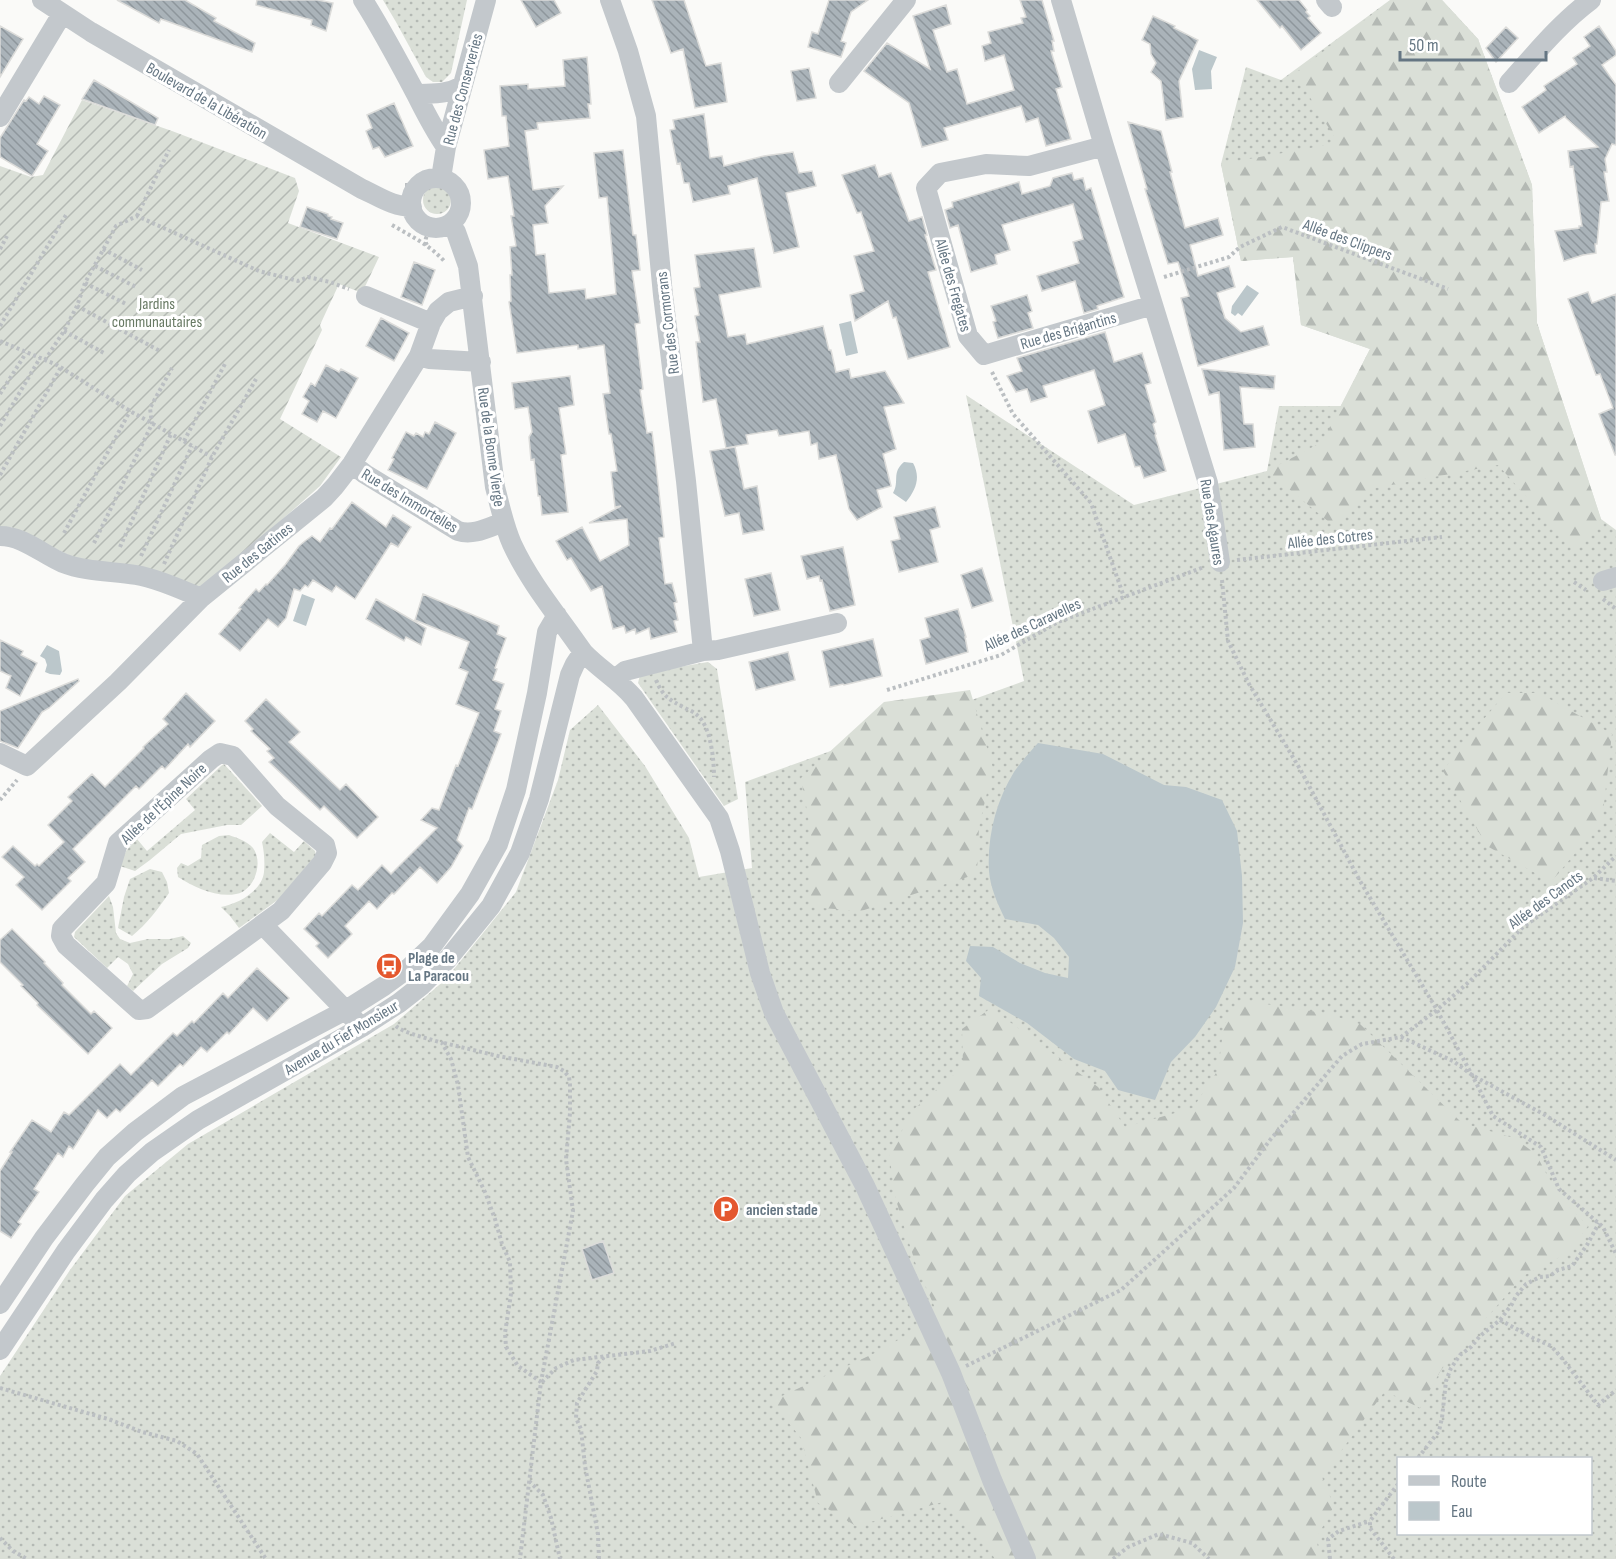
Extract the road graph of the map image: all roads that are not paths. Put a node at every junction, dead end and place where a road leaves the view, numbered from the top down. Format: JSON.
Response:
{"nodes":[{"id":1,"x":42,"y":0,"type":"edge"},
{"id":2,"x":363,"y":0,"type":"edge"},
{"id":3,"x":486,"y":0,"type":"edge"},
{"id":4,"x":610,"y":0,"type":"edge"},
{"id":5,"x":906,"y":0,"type":"edge"},
{"id":6,"x":1061,"y":0,"type":"edge"},
{"id":7,"x":1591,"y":0,"type":"edge"},
{"id":8,"x":62,"y":14,"type":"junction"},
{"id":9,"x":839,"y":83,"type":"dead end"},
{"id":10,"x":1509,"y":83,"type":"dead end"},
{"id":11,"x":462,"y":86,"type":"junction"},
{"id":12,"x":416,"y":94,"type":"junction"},
{"id":13,"x":0,"y":117,"type":"edge"},
{"id":14,"x":1104,"y":146,"type":"junction"},
{"id":15,"x":446,"y":147,"type":"junction"},
{"id":16,"x":441,"y":178,"type":"junction"},
{"id":17,"x":412,"y":207,"type":"junction"},
{"id":18,"x":437,"y":232,"type":"junction"},
{"id":19,"x":366,"y":296,"type":"road end"},
{"id":20,"x":473,"y":296,"type":"junction"},
{"id":21,"x":1153,"y":305,"type":"junction"},
{"id":22,"x":431,"y":323,"type":"junction"},
{"id":23,"x":984,"y":355,"type":"joint"},
{"id":24,"x":419,"y":356,"type":"junction"},
{"id":25,"x":481,"y":362,"type":"junction"},
{"id":26,"x":352,"y":464,"type":"junction"},
{"id":27,"x":504,"y":522,"type":"junction"},
{"id":28,"x":0,"y":536,"type":"edge"},
{"id":29,"x":1220,"y":562,"type":"road end"},
{"id":30,"x":201,"y":598,"type":"junction"},
{"id":31,"x":557,"y":615,"type":"junction"},
{"id":32,"x":837,"y":623,"type":"dead end"},
{"id":33,"x":703,"y":651,"type":"junction"},
{"id":34,"x":583,"y":652,"type":"junction"},
{"id":35,"x":615,"y":679,"type":"junction"},
{"id":36,"x":0,"y":753,"type":"edge"},
{"id":37,"x":264,"y":925,"type":"junction"},
{"id":38,"x":346,"y":1011,"type":"junction"},
{"id":39,"x":362,"y":1027,"type":"junction"},
{"id":40,"x":0,"y":1304,"type":"edge"},
{"id":41,"x":0,"y":1350,"type":"edge"},
{"id":42,"x":1026,"y":1559,"type":"edge"}],
"edges":[{"from":1,"to":8,"type":"street","name":"Boulevard de la Libération"},
{"from":2,"to":12,"type":"street"},
{"from":3,"to":11,"type":"street","name":"Rue des Conserveries"},
{"from":4,"to":33,"type":"street","name":"Rue des Cormorans"},
{"from":5,"to":9,"type":"street"},
{"from":6,"to":14,"type":"street","name":"Rue des Agaures"},
{"from":7,"to":10,"type":"street"},
{"from":8,"to":13,"type":"street"},
{"from":8,"to":17,"type":"street","name":"Boulevard de la Libération"},
{"from":11,"to":12,"type":"street"},
{"from":11,"to":15,"type":"street","name":"Rue des Conserveries"},
{"from":12,"to":15,"type":"street"},
{"from":14,"to":21,"type":"street","name":"Rue des Agaures"},
{"from":14,"to":23,"type":"street","name":"Allée des Fregates"},
{"from":15,"to":16,"type":"street","name":"Rue des Conserveries"},
{"from":16,"to":17,"type":"street"},
{"from":16,"to":18,"type":"street"},
{"from":17,"to":18,"type":"street"},
{"from":18,"to":20,"type":"street","name":"Rue de la Bonne Vierge"},
{"from":19,"to":22,"type":"street"},
{"from":20,"to":22,"type":"street","name":"Rue des Gatines"},
{"from":20,"to":25,"type":"street","name":"Rue de la Bonne Vierge"},
{"from":21,"to":23,"type":"street","name":"Rue des Brigantins"},
{"from":21,"to":29,"type":"street","name":"Rue des Agaures"},
{"from":22,"to":24,"type":"street","name":"Rue des Gatines"},
{"from":24,"to":25,"type":"street"},
{"from":24,"to":26,"type":"street","name":"Rue des Gatines"},
{"from":25,"to":27,"type":"street","name":"Rue de la Bonne Vierge"},
{"from":26,"to":27,"type":"street","name":"Rue des Immortelles"},
{"from":26,"to":30,"type":"street","name":"Rue des Gatines"},
{"from":27,"to":31,"type":"street","name":"Rue de la Bonne Vierge"},
{"from":28,"to":30,"type":"street"},
{"from":30,"to":36,"type":"street","name":"Rue des Gatines"},
{"from":31,"to":34,"type":"street","name":"Rue de la Bonne Vierge"},
{"from":31,"to":38,"type":"street","name":"Avenue du Fief Monsieur"},
{"from":32,"to":33,"type":"street"},
{"from":33,"to":35,"type":"street"},
{"from":34,"to":35,"type":"street","name":"Rue de la Bonne Vierge"},
{"from":34,"to":39,"type":"street","name":"Avenue du Fief Monsieur"},
{"from":35,"to":42,"type":"street","name":"Rue de la Bonne Vierge"},
{"from":37,"to":37,"type":"street","name":"Allée de l'Épine Noire"},
{"from":37,"to":38,"type":"street"},
{"from":38,"to":39,"type":"street"},
{"from":38,"to":40,"type":"street","name":"Avenue du Fief Monsieur"},
{"from":39,"to":41,"type":"street","name":"Avenue du Fief Monsieur"}]}
